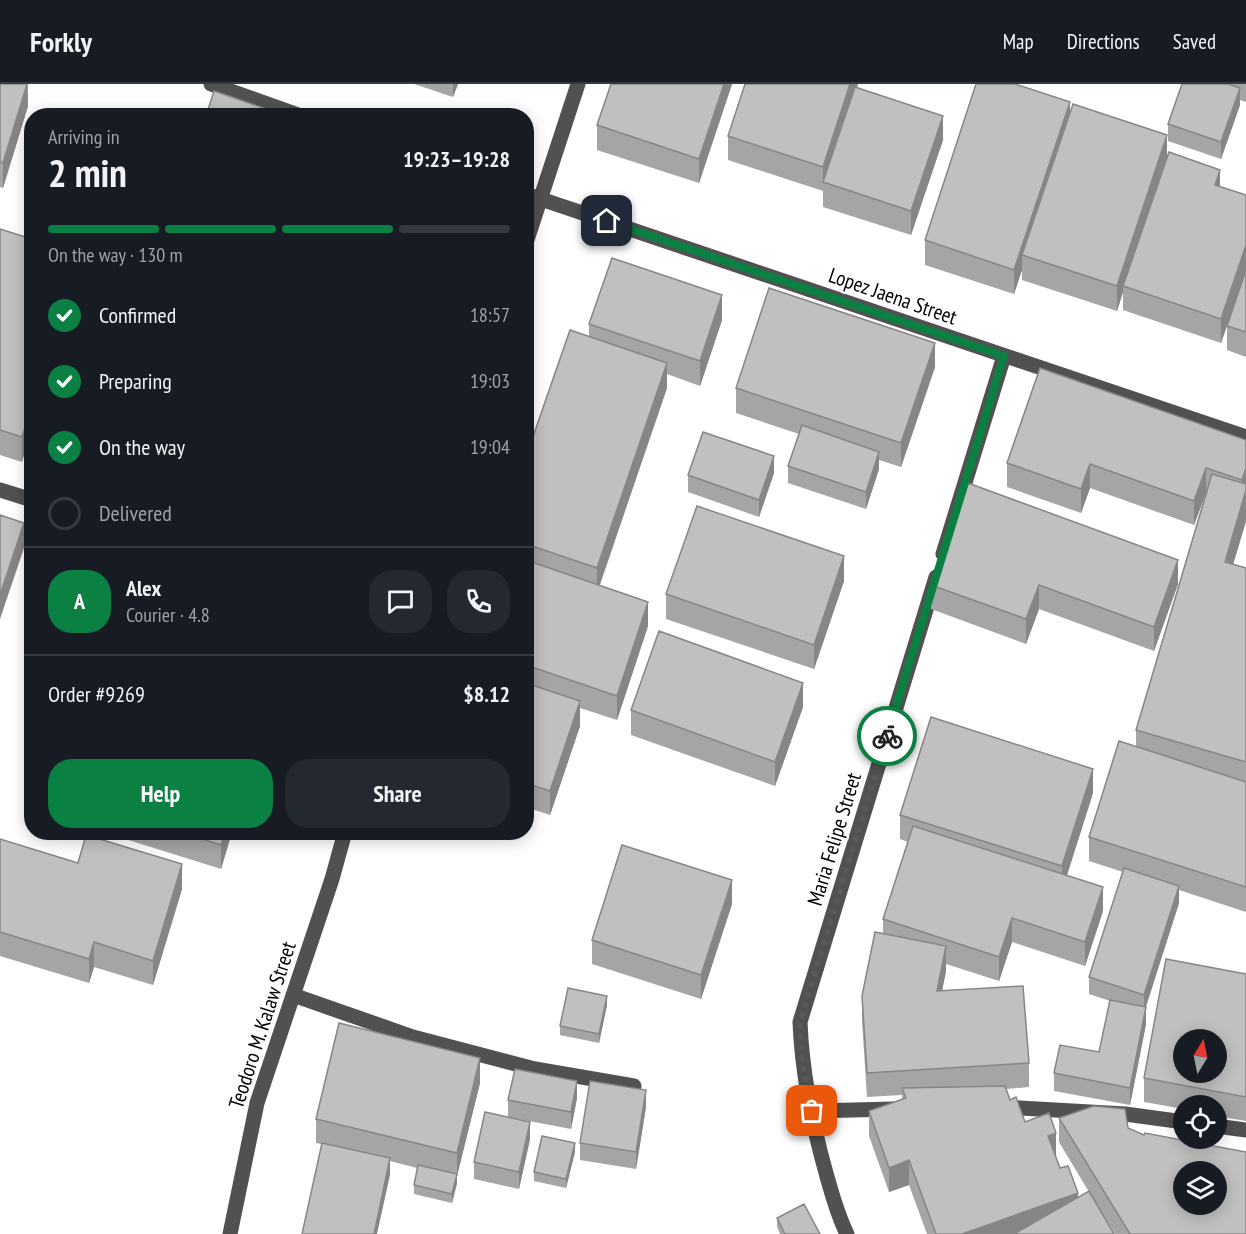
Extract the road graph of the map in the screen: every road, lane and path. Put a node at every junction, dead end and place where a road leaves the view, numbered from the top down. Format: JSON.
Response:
{"nodes":[{"id":1,"x":211,"y":84,"type":"edge"},
{"id":2,"x":578,"y":84,"type":"edge"},
{"id":3,"x":279,"y":108,"type":"edge"},
{"id":4,"x":534,"y":194,"type":"edge"},
{"id":5,"x":534,"y":196,"type":"edge"},
{"id":6,"x":1004,"y":356,"type":"junction"},
{"id":7,"x":1246,"y":437,"type":"edge"},
{"id":8,"x":0,"y":490,"type":"edge"},
{"id":9,"x":24,"y":498,"type":"edge"},
{"id":10,"x":342,"y":840,"type":"edge"},
{"id":11,"x":293,"y":996,"type":"junction"},
{"id":12,"x":634,"y":1086,"type":"edge"},
{"id":13,"x":983,"y":1107,"type":"edge"},
{"id":14,"x":903,"y":1109,"type":"edge"},
{"id":15,"x":812,"y":1111,"type":"junction"},
{"id":16,"x":1173,"y":1121,"type":"edge"},
{"id":17,"x":1227,"y":1127,"type":"edge"},
{"id":18,"x":1246,"y":1130,"type":"edge"},
{"id":19,"x":230,"y":1234,"type":"edge"},
{"id":20,"x":847,"y":1234,"type":"edge"}],
"edges":[{"from":1,"to":3,"type":"street"},
{"from":2,"to":4,"type":"street"},
{"from":5,"to":6,"type":"street","name":"Lopez Jaena Street"},
{"from":6,"to":7,"type":"street","name":"Lopez Jaena Street"},
{"from":6,"to":15,"type":"street","name":"Maria Felipe Street"},
{"from":8,"to":9,"type":"street"},
{"from":10,"to":11,"type":"street","name":"Teodoro M. Kalaw Street"},
{"from":11,"to":12,"type":"street"},
{"from":11,"to":19,"type":"street","name":"Teodoro M. Kalaw Street"},
{"from":13,"to":16,"type":"street"},
{"from":14,"to":15,"type":"street"},
{"from":15,"to":20,"type":"street","name":"Maria Felipe Street"},
{"from":17,"to":18,"type":"street"}]}
